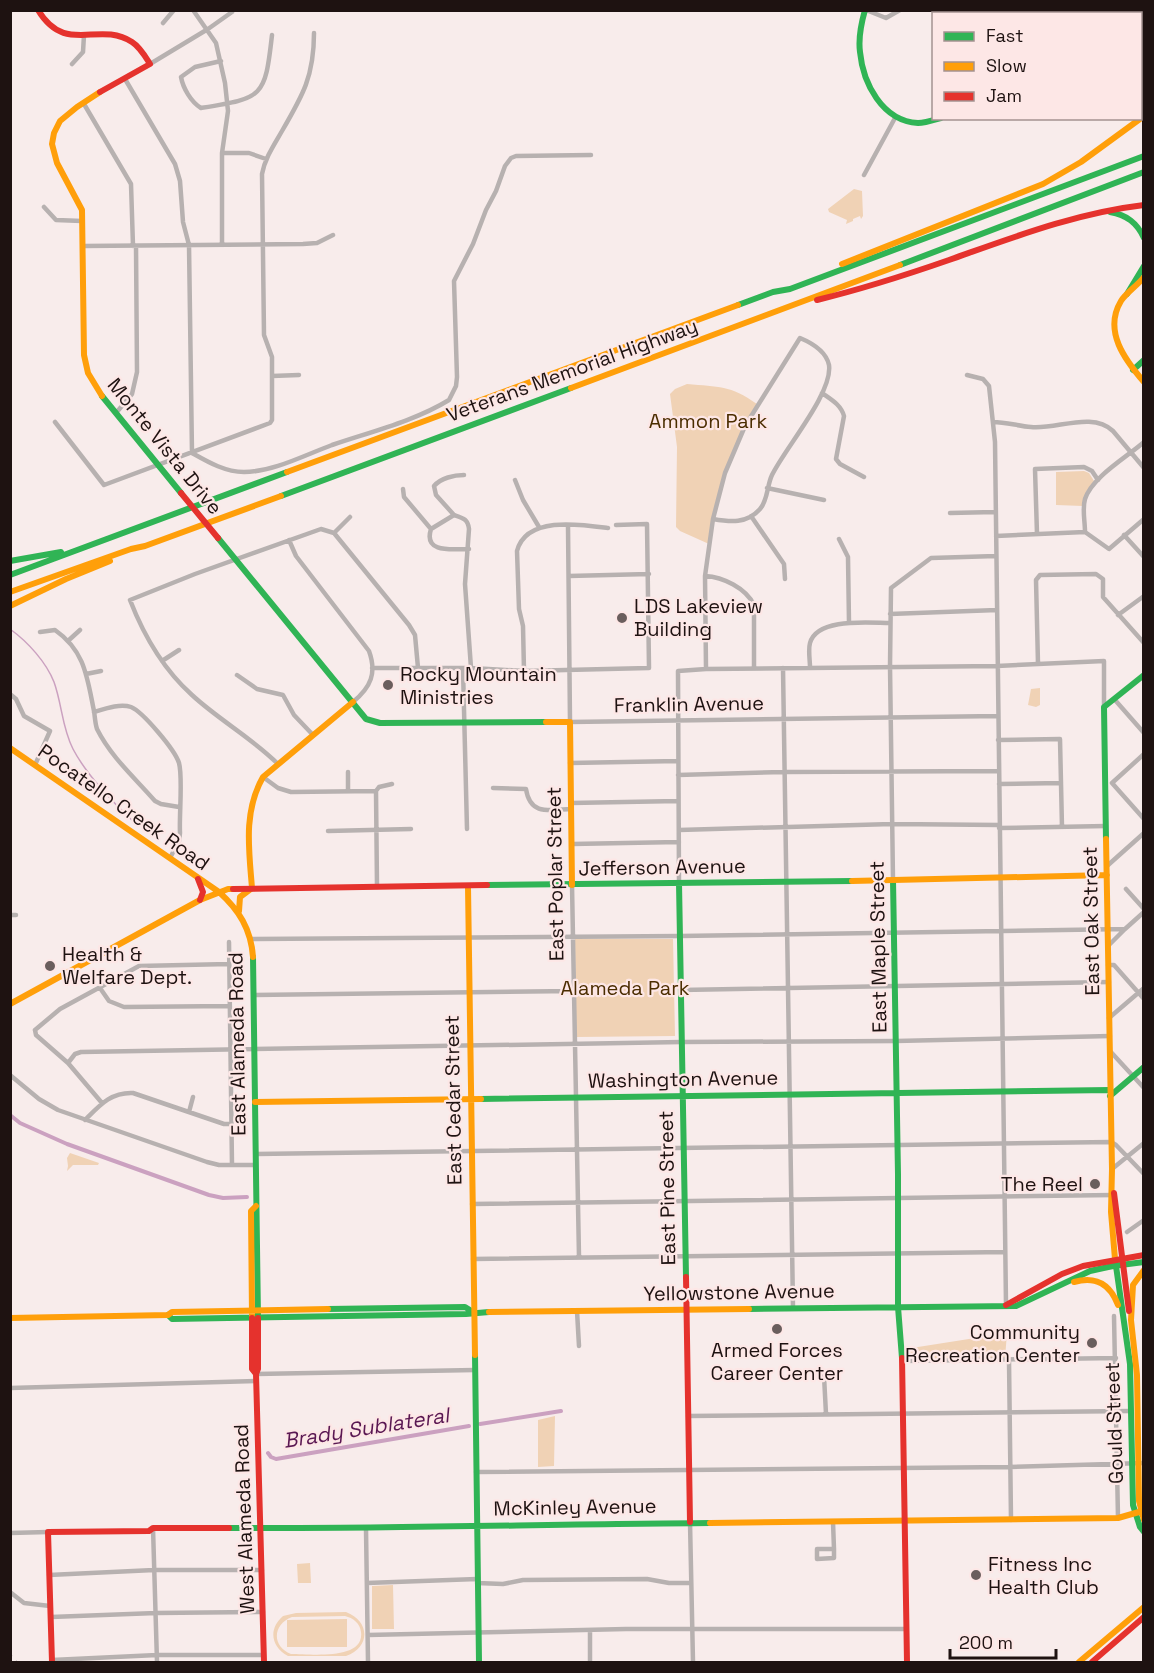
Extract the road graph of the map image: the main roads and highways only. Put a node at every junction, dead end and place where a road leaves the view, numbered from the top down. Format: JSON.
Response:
{"nodes":[{"id":1,"x":38,"y":10,"type":"edge"},
{"id":2,"x":866,"y":10,"type":"edge"},
{"id":3,"x":933,"y":120,"type":"edge"},
{"id":4,"x":1134,"y":120,"type":"edge"},
{"id":5,"x":1143,"y":156,"type":"edge"},
{"id":6,"x":1143,"y":172,"type":"edge"},
{"id":7,"x":1143,"y":205,"type":"edge"},
{"id":8,"x":1097,"y":212,"type":"junction"},
{"id":9,"x":1143,"y":238,"type":"edge"},
{"id":10,"x":1143,"y":267,"type":"edge"},
{"id":11,"x":1143,"y":277,"type":"edge"},
{"id":12,"x":1135,"y":288,"type":"junction"},
{"id":13,"x":1143,"y":291,"type":"edge"},
{"id":14,"x":773,"y":292,"type":"junction"},
{"id":15,"x":1127,"y":294,"type":"junction"},
{"id":16,"x":804,"y":302,"type":"junction"},
{"id":17,"x":1143,"y":360,"type":"edge"},
{"id":18,"x":1132,"y":370,"type":"junction"},
{"id":19,"x":1143,"y":382,"type":"edge"},
{"id":20,"x":98,"y":542,"type":"junction"},
{"id":21,"x":145,"y":546,"type":"junction"},
{"id":22,"x":10,"y":561,"type":"edge"},
{"id":23,"x":10,"y":575,"type":"edge"},
{"id":24,"x":10,"y":592,"type":"edge"},
{"id":25,"x":10,"y":606,"type":"edge"},
{"id":26,"x":1143,"y":675,"type":"edge"},
{"id":27,"x":353,"y":702,"type":"junction"},
{"id":28,"x":570,"y":722,"type":"joint"},
{"id":29,"x":381,"y":723,"type":"joint"},
{"id":30,"x":10,"y":748,"type":"edge"},
{"id":31,"x":1107,"y":875,"type":"junction"},
{"id":32,"x":198,"y":879,"type":"junction"},
{"id":33,"x":893,"y":880,"type":"junction"},
{"id":34,"x":679,"y":883,"type":"junction"},
{"id":35,"x":572,"y":885,"type":"junction"},
{"id":36,"x":468,"y":887,"type":"junction"},
{"id":37,"x":252,"y":888,"type":"junction"},
{"id":38,"x":219,"y":892,"type":"junction"},
{"id":39,"x":200,"y":900,"type":"junction"},
{"id":40,"x":239,"y":911,"type":"junction"},
{"id":41,"x":10,"y":1004,"type":"edge"},
{"id":42,"x":1143,"y":1067,"type":"edge"},
{"id":43,"x":1110,"y":1093,"type":"junction"},
{"id":44,"x":897,"y":1094,"type":"junction"},
{"id":45,"x":682,"y":1095,"type":"junction"},
{"id":46,"x":470,"y":1099,"type":"junction"},
{"id":47,"x":255,"y":1102,"type":"junction"},
{"id":48,"x":1143,"y":1255,"type":"edge"},
{"id":49,"x":1119,"y":1262,"type":"junction"},
{"id":50,"x":1143,"y":1262,"type":"edge"},
{"id":51,"x":1143,"y":1270,"type":"edge"},
{"id":52,"x":1057,"y":1288,"type":"junction"},
{"id":53,"x":1006,"y":1305,"type":"junction"},
{"id":54,"x":898,"y":1307,"type":"junction"},
{"id":55,"x":686,"y":1309,"type":"junction"},
{"id":56,"x":473,"y":1312,"type":"junction"},
{"id":57,"x":255,"y":1314,"type":"junction"},
{"id":58,"x":10,"y":1318,"type":"edge"},
{"id":59,"x":1131,"y":1320,"type":"junction"},
{"id":60,"x":1126,"y":1332,"type":"junction"},
{"id":61,"x":1138,"y":1463,"type":"edge"},
{"id":62,"x":1138,"y":1513,"type":"junction"},
{"id":63,"x":1143,"y":1520,"type":"edge"},
{"id":64,"x":905,"y":1521,"type":"junction"},
{"id":65,"x":690,"y":1522,"type":"junction"},
{"id":66,"x":476,"y":1525,"type":"junction"},
{"id":67,"x":261,"y":1528,"type":"junction"},
{"id":68,"x":1143,"y":1532,"type":"edge"},
{"id":69,"x":1143,"y":1608,"type":"edge"},
{"id":70,"x":1143,"y":1617,"type":"edge"},
{"id":71,"x":264,"y":1659,"type":"edge"},
{"id":72,"x":52,"y":1661,"type":"edge"},
{"id":73,"x":479,"y":1662,"type":"edge"},
{"id":74,"x":907,"y":1662,"type":"edge"},
{"id":75,"x":1079,"y":1662,"type":"edge"},
{"id":76,"x":1092,"y":1662,"type":"edge"}],
"edges":[{"from":1,"to":27,"type":"main road","name":"Monte Vista Drive","bridge":true},
{"from":2,"to":3,"type":"main road"},
{"from":4,"to":14,"type":"main road"},
{"from":5,"to":14,"type":"main road","name":"Veterans Memorial Highway"},
{"from":6,"to":16,"type":"main road","name":"Veterans Memorial Highway"},
{"from":7,"to":8,"type":"main road"},
{"from":8,"to":9,"type":"main road"},
{"from":8,"to":16,"type":"main road"},
{"from":10,"to":15,"type":"main road"},
{"from":11,"to":12,"type":"main road"},
{"from":12,"to":13,"type":"main road"},
{"from":12,"to":15,"type":"main road"},
{"from":14,"to":20,"type":"main road","name":"Veterans Memorial Highway"},
{"from":15,"to":18,"type":"main road"},
{"from":16,"to":21,"type":"main road","name":"Veterans Memorial Highway"},
{"from":17,"to":18,"type":"main road"},
{"from":18,"to":19,"type":"main road"},
{"from":20,"to":22,"type":"main road"},
{"from":20,"to":23,"type":"main road","name":"Veterans Memorial Highway"},
{"from":21,"to":24,"type":"main road","name":"Veterans Memorial Highway"},
{"from":21,"to":25,"type":"main road"},
{"from":26,"to":31,"type":"main road","name":"East Oak Street"},
{"from":27,"to":29,"type":"main road","name":"Monte Vista Drive"},
{"from":27,"to":37,"type":"main road"},
{"from":28,"to":29,"type":"main road","name":"Franklin Avenue"},
{"from":28,"to":35,"type":"main road","name":"East Poplar Street"},
{"from":30,"to":32,"type":"main road","name":"Pocatello Creek Road"},
{"from":31,"to":33,"type":"main road","name":"Jefferson Avenue"},
{"from":31,"to":43,"type":"main road","name":"East Oak Street"},
{"from":32,"to":38,"type":"main road","name":"Pocatello Creek Road"},
{"from":32,"to":39,"type":"main road"},
{"from":33,"to":34,"type":"main road","name":"Jefferson Avenue"},
{"from":33,"to":44,"type":"main road","name":"East Maple Street"},
{"from":34,"to":35,"type":"main road","name":"Jefferson Avenue"},
{"from":34,"to":45,"type":"main road","name":"East Pine Street"},
{"from":35,"to":36,"type":"main road","name":"Jefferson Avenue"},
{"from":36,"to":37,"type":"main road","name":"Jefferson Avenue"},
{"from":36,"to":46,"type":"main road","name":"East Cedar Street"},
{"from":37,"to":38,"type":"main road","name":"Jefferson Avenue"},
{"from":37,"to":40,"type":"main road"},
{"from":38,"to":39,"type":"main road","name":"Jefferson Avenue"},
{"from":38,"to":40,"type":"main road","name":"East Alameda Road"},
{"from":39,"to":41,"type":"main road","name":"Jefferson Avenue"},
{"from":40,"to":47,"type":"main road","name":"East Alameda Road"},
{"from":42,"to":43,"type":"main road"},
{"from":43,"to":44,"type":"main road","name":"Washington Avenue"},
{"from":43,"to":49,"type":"main road","name":"East Oak Street"},
{"from":44,"to":45,"type":"main road","name":"Washington Avenue"},
{"from":44,"to":54,"type":"main road","name":"East Maple Street"},
{"from":45,"to":46,"type":"main road","name":"Washington Avenue"},
{"from":45,"to":55,"type":"main road","name":"East Pine Street"},
{"from":46,"to":47,"type":"main road","name":"Washington Avenue"},
{"from":46,"to":56,"type":"main road","name":"East Cedar Street"},
{"from":47,"to":57,"type":"main road","name":"East Alameda Road"},
{"from":48,"to":49,"type":"main road"},
{"from":49,"to":50,"type":"main road"},
{"from":49,"to":52,"type":"main road","name":"Yellowstone Avenue"},
{"from":49,"to":53,"type":"main road","name":"Yellowstone Avenue"},
{"from":49,"to":59,"type":"main road","name":"Gould Street"},
{"from":49,"to":60,"type":"main road","name":"Gould Street"},
{"from":51,"to":59,"type":"main road"},
{"from":52,"to":53,"type":"main road","name":"Yellowstone Avenue"},
{"from":52,"to":60,"type":"main road"},
{"from":53,"to":54,"type":"main road","name":"Yellowstone Avenue"},
{"from":54,"to":55,"type":"main road","name":"Yellowstone Avenue"},
{"from":54,"to":64,"type":"main road","name":"East Maple Street"},
{"from":55,"to":56,"type":"main road","name":"Yellowstone Avenue"},
{"from":55,"to":65,"type":"main road","name":"East Pine Street"},
{"from":56,"to":57,"type":"main road","name":"Yellowstone Avenue"},
{"from":56,"to":66,"type":"main road","name":"East Cedar Street"},
{"from":57,"to":58,"type":"main road","name":"Yellowstone Avenue"},
{"from":57,"to":67,"type":"main road","name":"West Alameda Road"},
{"from":59,"to":61,"type":"main road","name":"Gould Street"},
{"from":60,"to":61,"type":"main road","name":"Gould Street"},
{"from":61,"to":62,"type":"main road","name":"Gould Street"},
{"from":62,"to":63,"type":"main road"},
{"from":62,"to":64,"type":"main road","name":"McKinley Avenue"},
{"from":62,"to":68,"type":"main road"},
{"from":64,"to":65,"type":"main road","name":"McKinley Avenue"},
{"from":64,"to":74,"type":"main road","name":"East Maple Street"},
{"from":65,"to":66,"type":"main road","name":"McKinley Avenue"},
{"from":66,"to":67,"type":"main road","name":"McKinley Avenue"},
{"from":66,"to":73,"type":"main road","name":"East Cedar Street"},
{"from":67,"to":71,"type":"main road","name":"West Alameda Road"},
{"from":67,"to":72,"type":"main road","name":"McKinley Avenue"},
{"from":69,"to":75,"type":"main road"},
{"from":70,"to":76,"type":"main road"}]}
